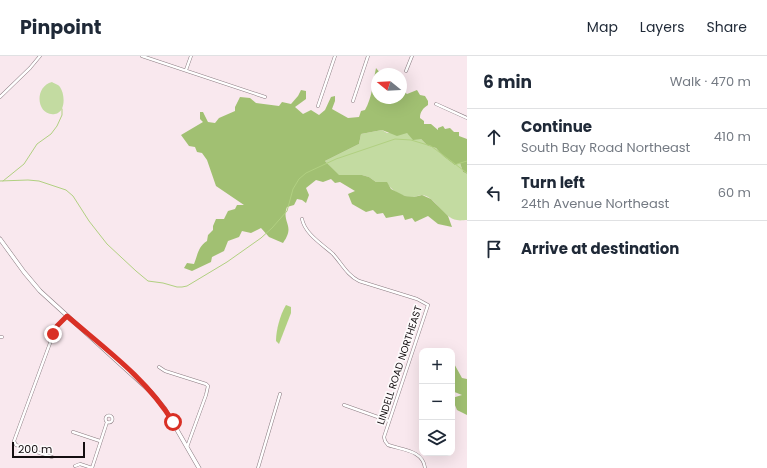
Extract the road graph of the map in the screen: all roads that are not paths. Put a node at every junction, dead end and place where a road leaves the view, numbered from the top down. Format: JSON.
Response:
{"nodes":[{"id":1,"x":40,"y":56,"type":"edge"},
{"id":2,"x":142,"y":56,"type":"edge"},
{"id":3,"x":191,"y":56,"type":"edge"},
{"id":4,"x":335,"y":56,"type":"edge"},
{"id":5,"x":368,"y":56,"type":"edge"},
{"id":6,"x":412,"y":56,"type":"edge"},
{"id":7,"x":407,"y":68,"type":"edge"},
{"id":8,"x":186,"y":70,"type":"junction"},
{"id":9,"x":0,"y":97,"type":"edge"},
{"id":10,"x":265,"y":97,"type":"dead end"},
{"id":11,"x":353,"y":102,"type":"dead end"},
{"id":12,"x":436,"y":104,"type":"dead end"},
{"id":13,"x":318,"y":106,"type":"dead end"},
{"id":14,"x":467,"y":118,"type":"edge"},
{"id":15,"x":302,"y":219,"type":"dead end"},
{"id":16,"x":0,"y":239,"type":"edge"},
{"id":17,"x":67,"y":316,"type":"junction"},
{"id":18,"x":159,"y":367,"type":"dead end"},
{"id":19,"x":280,"y":394,"type":"dead end"},
{"id":20,"x":344,"y":405,"type":"dead end"},
{"id":21,"x":107,"y":422,"type":"dead end"},
{"id":22,"x":389,"y":422,"type":"junction"},
{"id":23,"x":73,"y":432,"type":"dead end"},
{"id":24,"x":100,"y":441,"type":"junction"},
{"id":25,"x":188,"y":447,"type":"junction"},
{"id":26,"x":52,"y":457,"type":"dead end"},
{"id":27,"x":75,"y":466,"type":"dead end"},
{"id":28,"x":92,"y":468,"type":"edge"},
{"id":29,"x":199,"y":468,"type":"edge"},
{"id":30,"x":258,"y":468,"type":"edge"},
{"id":31,"x":425,"y":468,"type":"edge"}],
"edges":[{"from":1,"to":9,"type":"street"},
{"from":2,"to":8,"type":"street"},
{"from":3,"to":8,"type":"street"},
{"from":4,"to":13,"type":"street"},
{"from":5,"to":11,"type":"street"},
{"from":6,"to":7,"type":"street"},
{"from":8,"to":10,"type":"street"},
{"from":12,"to":14,"type":"street"},
{"from":15,"to":22,"type":"street","name":"LINDELL ROAD NORTHEAST"},
{"from":16,"to":17,"type":"street"},
{"from":17,"to":25,"type":"street"},
{"from":17,"to":26,"type":"street"},
{"from":18,"to":25,"type":"street"},
{"from":19,"to":30,"type":"street"},
{"from":20,"to":22,"type":"street"},
{"from":21,"to":24,"type":"street"},
{"from":22,"to":31,"type":"street","name":"LINDELL ROAD NORTHEAST"},
{"from":23,"to":24,"type":"street"},
{"from":24,"to":28,"type":"street"},
{"from":25,"to":29,"type":"street"},
{"from":27,"to":28,"type":"street"}]}
